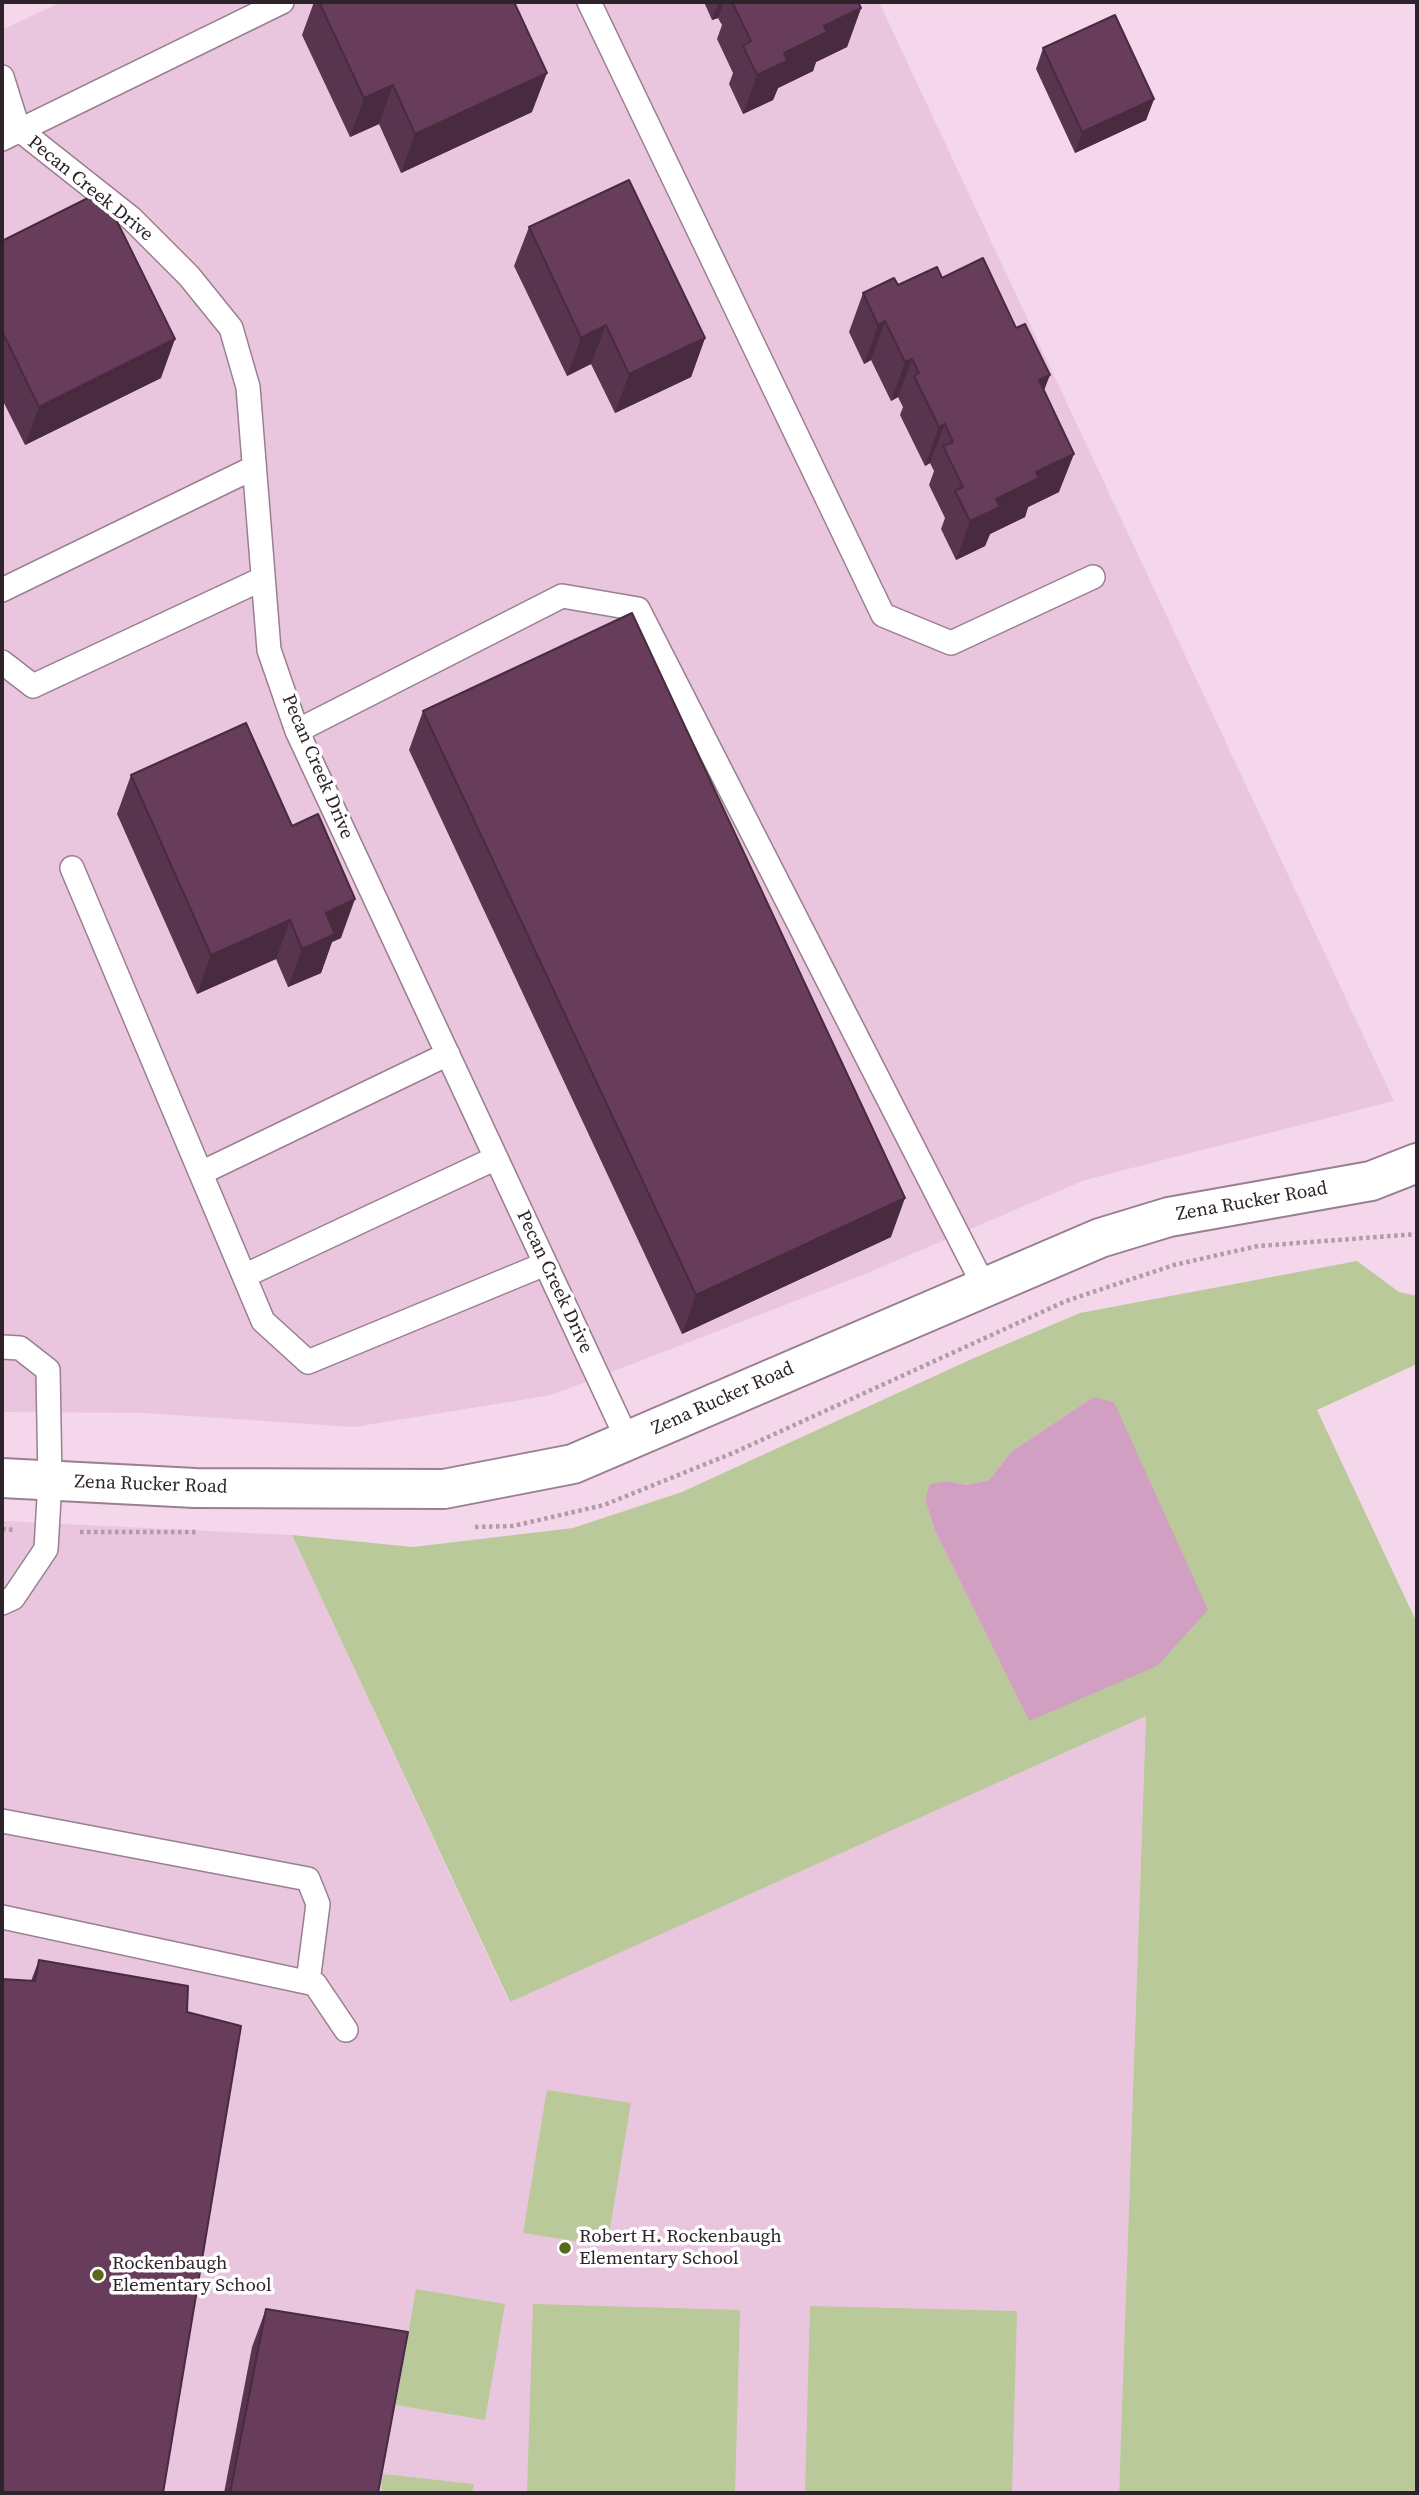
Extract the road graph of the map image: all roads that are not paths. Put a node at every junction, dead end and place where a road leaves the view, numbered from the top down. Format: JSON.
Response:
{"nodes":[{"id":1,"x":282,"y":2,"type":"edge"},
{"id":2,"x":589,"y":2,"type":"edge"},
{"id":3,"x":2,"y":77,"type":"edge"},
{"id":4,"x":8,"y":129,"type":"edge"},
{"id":5,"x":253,"y":468,"type":"junction"},
{"id":6,"x":1093,"y":576,"type":"dead end"},
{"id":7,"x":262,"y":579,"type":"junction"},
{"id":8,"x":2,"y":590,"type":"edge"},
{"id":9,"x":2,"y":662,"type":"edge"},
{"id":10,"x":297,"y":731,"type":"junction"},
{"id":11,"x":72,"y":868,"type":"dead end"},
{"id":12,"x":448,"y":1054,"type":"junction"},
{"id":13,"x":496,"y":1157,"type":"junction"},
{"id":14,"x":1417,"y":1163,"type":"edge"},
{"id":15,"x":201,"y":1173,"type":"junction"},
{"id":16,"x":545,"y":1264,"type":"junction"},
{"id":17,"x":244,"y":1276,"type":"junction"},
{"id":18,"x":984,"y":1286,"type":"junction"},
{"id":19,"x":2,"y":1347,"type":"edge"},
{"id":20,"x":628,"y":1441,"type":"junction"},
{"id":21,"x":2,"y":1478,"type":"edge"},
{"id":22,"x":50,"y":1481,"type":"junction"},
{"id":23,"x":2,"y":1603,"type":"edge"},
{"id":24,"x":2,"y":1821,"type":"edge"},
{"id":25,"x":2,"y":1917,"type":"edge"},
{"id":26,"x":308,"y":1982,"type":"junction"},
{"id":27,"x":346,"y":2030,"type":"dead end"}],
"edges":[{"from":1,"to":4,"type":"lane"},
{"from":2,"to":6,"type":"lane"},
{"from":3,"to":4,"type":"lane","name":"Pecan Creek Drive"},
{"from":4,"to":5,"type":"lane","name":"Pecan Creek Drive"},
{"from":5,"to":7,"type":"lane","name":"Pecan Creek Drive"},
{"from":5,"to":8,"type":"lane"},
{"from":7,"to":9,"type":"lane"},
{"from":7,"to":10,"type":"lane","name":"Pecan Creek Drive"},
{"from":10,"to":12,"type":"lane","name":"Pecan Creek Drive"},
{"from":10,"to":18,"type":"lane"},
{"from":11,"to":15,"type":"lane"},
{"from":12,"to":13,"type":"lane","name":"Pecan Creek Drive"},
{"from":12,"to":15,"type":"lane"},
{"from":13,"to":16,"type":"lane","name":"Pecan Creek Drive"},
{"from":13,"to":17,"type":"lane"},
{"from":14,"to":18,"type":"street","name":"Zena Rucker Road"},
{"from":15,"to":17,"type":"lane"},
{"from":16,"to":17,"type":"lane"},
{"from":16,"to":20,"type":"lane","name":"Pecan Creek Drive"},
{"from":18,"to":20,"type":"street","name":"Zena Rucker Road"},
{"from":19,"to":22,"type":"lane"},
{"from":20,"to":22,"type":"street","name":"Zena Rucker Road"},
{"from":21,"to":22,"type":"street","name":"Zena Rucker Road"},
{"from":22,"to":23,"type":"lane"},
{"from":24,"to":26,"type":"lane"},
{"from":25,"to":26,"type":"lane"},
{"from":26,"to":27,"type":"lane"}]}
